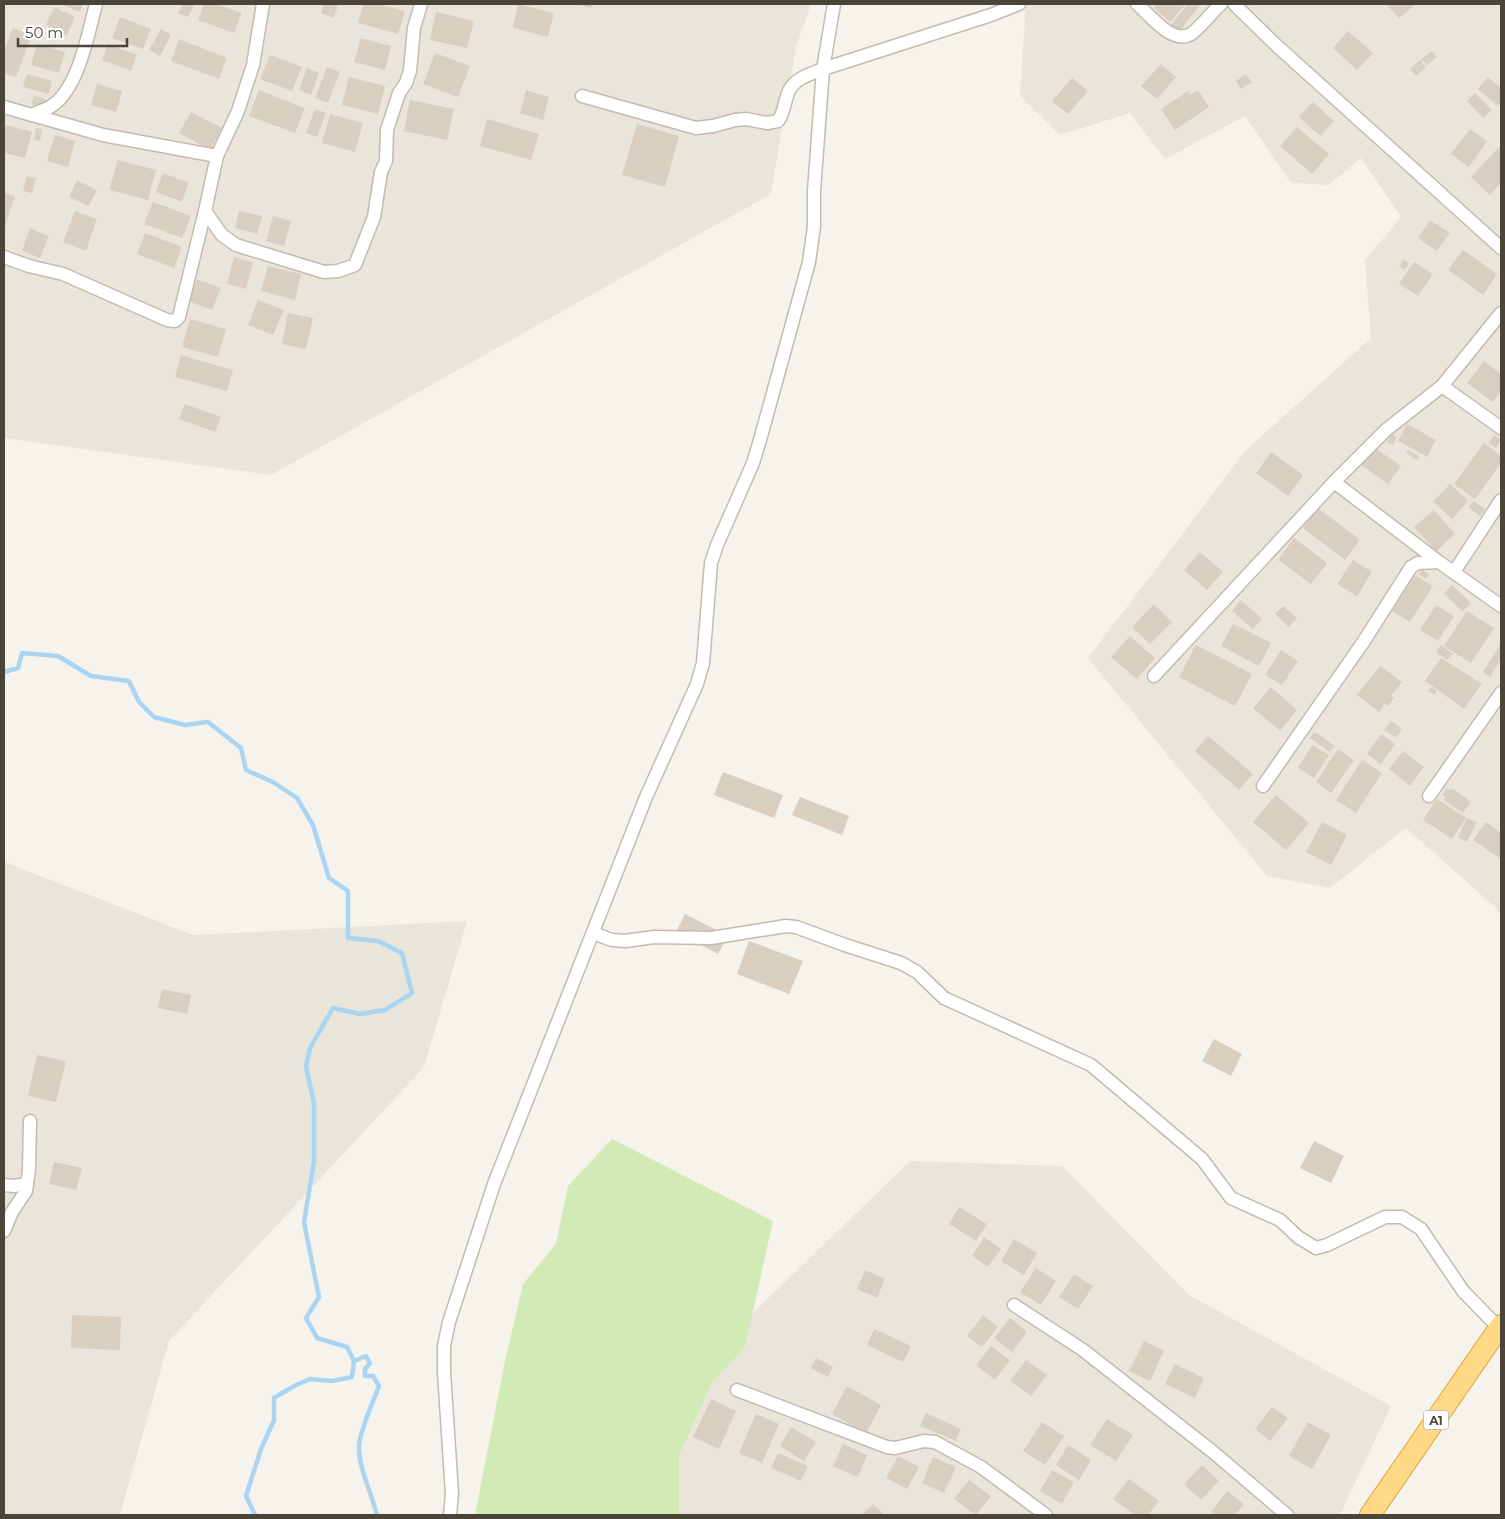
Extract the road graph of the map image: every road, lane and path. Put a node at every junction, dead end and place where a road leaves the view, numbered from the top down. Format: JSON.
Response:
{"nodes":[{"id":1,"x":96,"y":4,"type":"edge"},
{"id":2,"x":263,"y":4,"type":"edge"},
{"id":3,"x":421,"y":4,"type":"edge"},
{"id":4,"x":834,"y":4,"type":"edge"},
{"id":5,"x":1019,"y":4,"type":"edge"},
{"id":6,"x":1137,"y":4,"type":"edge"},
{"id":7,"x":1221,"y":4,"type":"edge"},
{"id":8,"x":1234,"y":4,"type":"edge"},
{"id":9,"x":823,"y":69,"type":"junction"},
{"id":10,"x":582,"y":96,"type":"dead end"},
{"id":11,"x":4,"y":107,"type":"edge"},
{"id":12,"x":32,"y":115,"type":"junction"},
{"id":13,"x":217,"y":156,"type":"junction"},
{"id":14,"x":205,"y":211,"type":"junction"},
{"id":15,"x":1501,"y":248,"type":"edge"},
{"id":16,"x":4,"y":257,"type":"edge"},
{"id":17,"x":1501,"y":313,"type":"edge"},
{"id":18,"x":1442,"y":386,"type":"junction"},
{"id":19,"x":1501,"y":428,"type":"edge"},
{"id":20,"x":1334,"y":482,"type":"junction"},
{"id":21,"x":1501,"y":500,"type":"edge"},
{"id":22,"x":1439,"y":562,"type":"junction"},
{"id":23,"x":1454,"y":572,"type":"junction"},
{"id":24,"x":1501,"y":606,"type":"edge"},
{"id":25,"x":1154,"y":676,"type":"dead end"},
{"id":26,"x":1501,"y":693,"type":"edge"},
{"id":27,"x":1264,"y":786,"type":"dead end"},
{"id":28,"x":1429,"y":796,"type":"dead end"},
{"id":29,"x":593,"y":933,"type":"junction"},
{"id":30,"x":30,"y":1121,"type":"dead end"},
{"id":31,"x":27,"y":1184,"type":"junction"},
{"id":32,"x":4,"y":1185,"type":"edge"},
{"id":33,"x":4,"y":1231,"type":"edge"},
{"id":34,"x":1014,"y":1305,"type":"dead end"},
{"id":35,"x":1500,"y":1327,"type":"edge"},
{"id":36,"x":737,"y":1390,"type":"dead end"},
{"id":37,"x":450,"y":1515,"type":"edge"},
{"id":38,"x":1046,"y":1515,"type":"edge"},
{"id":39,"x":1287,"y":1515,"type":"edge"},
{"id":40,"x":1370,"y":1515,"type":"edge"}],
"edges":[{"from":1,"to":12,"type":"street"},
{"from":2,"to":13,"type":"street"},
{"from":3,"to":14,"type":"street"},
{"from":4,"to":9,"type":"street"},
{"from":5,"to":9,"type":"street"},
{"from":6,"to":7,"type":"street"},
{"from":8,"to":15,"type":"street"},
{"from":9,"to":10,"type":"street"},
{"from":9,"to":29,"type":"street"},
{"from":11,"to":12,"type":"street"},
{"from":12,"to":13,"type":"street"},
{"from":13,"to":14,"type":"street"},
{"from":14,"to":16,"type":"street"},
{"from":17,"to":18,"type":"street"},
{"from":18,"to":19,"type":"street"},
{"from":18,"to":20,"type":"street"},
{"from":20,"to":22,"type":"street"},
{"from":20,"to":25,"type":"street"},
{"from":21,"to":23,"type":"street"},
{"from":22,"to":23,"type":"street"},
{"from":22,"to":27,"type":"street"},
{"from":23,"to":24,"type":"street"},
{"from":26,"to":28,"type":"street"},
{"from":29,"to":35,"type":"street"},
{"from":29,"to":37,"type":"street"},
{"from":30,"to":31,"type":"street"},
{"from":31,"to":32,"type":"street"},
{"from":31,"to":33,"type":"street"},
{"from":34,"to":39,"type":"street"},
{"from":35,"to":40,"type":"highway","number":"A1"},
{"from":36,"to":38,"type":"street"}]}
